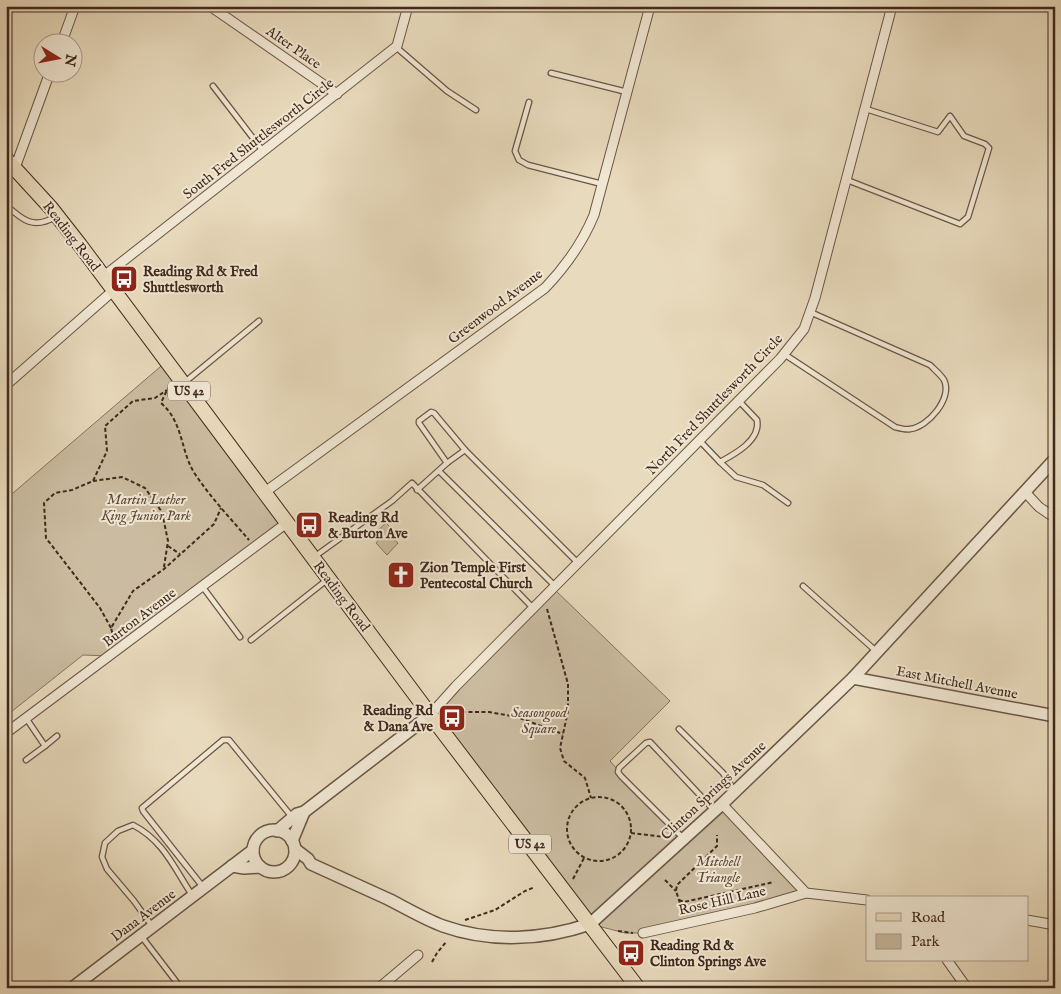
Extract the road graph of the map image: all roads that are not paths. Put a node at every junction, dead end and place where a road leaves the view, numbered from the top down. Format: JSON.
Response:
{"nodes":[{"id":1,"x":75,"y":6,"type":"edge"},
{"id":2,"x":210,"y":6,"type":"edge"},
{"id":3,"x":408,"y":6,"type":"edge"},
{"id":4,"x":650,"y":6,"type":"edge"},
{"id":5,"x":892,"y":6,"type":"edge"},
{"id":6,"x":66,"y":32,"type":"edge"},
{"id":7,"x":396,"y":47,"type":"junction"},
{"id":8,"x":551,"y":73,"type":"dead end"},
{"id":9,"x":46,"y":82,"type":"edge"},
{"id":10,"x":213,"y":86,"type":"dead end"},
{"id":11,"x":627,"y":92,"type":"junction"},
{"id":12,"x":337,"y":94,"type":"junction"},
{"id":13,"x":529,"y":102,"type":"dead end"},
{"id":14,"x":866,"y":109,"type":"junction"},
{"id":15,"x":476,"y":110,"type":"dead end"},
{"id":16,"x":263,"y":152,"type":"junction"},
{"id":17,"x":11,"y":163,"type":"edge"},
{"id":18,"x":847,"y":180,"type":"junction"},
{"id":19,"x":602,"y":184,"type":"junction"},
{"id":20,"x":6,"y":205,"type":"edge"},
{"id":21,"x":57,"y":216,"type":"junction"},
{"id":22,"x":104,"y":276,"type":"junction"},
{"id":23,"x":114,"y":290,"type":"junction"},
{"id":24,"x":810,"y":312,"type":"junction"},
{"id":25,"x":259,"y":321,"type":"dead end"},
{"id":26,"x":784,"y":354,"type":"junction"},
{"id":27,"x":182,"y":381,"type":"junction"},
{"id":28,"x":6,"y":385,"type":"edge"},
{"id":29,"x":738,"y":401,"type":"junction"},
{"id":30,"x":699,"y":440,"type":"junction"},
{"id":31,"x":466,"y":450,"type":"junction"},
{"id":32,"x":1055,"y":459,"type":"edge"},
{"id":33,"x":720,"y":462,"type":"junction"},
{"id":34,"x":447,"y":463,"type":"junction"},
{"id":35,"x":439,"y":471,"type":"junction"},
{"id":36,"x":417,"y":490,"type":"junction"},
{"id":37,"x":265,"y":492,"type":"junction"},
{"id":38,"x":1025,"y":492,"type":"junction"},
{"id":39,"x":788,"y":503,"type":"dead end"},
{"id":40,"x":1055,"y":518,"type":"edge"},
{"id":41,"x":288,"y":522,"type":"junction"},
{"id":42,"x":314,"y":558,"type":"junction"},
{"id":43,"x":578,"y":563,"type":"junction"},
{"id":44,"x":329,"y":579,"type":"junction"},
{"id":45,"x":202,"y":586,"type":"junction"},
{"id":46,"x":555,"y":586,"type":"junction"},
{"id":47,"x":803,"y":586,"type":"dead end"},
{"id":48,"x":533,"y":608,"type":"junction"},
{"id":49,"x":240,"y":637,"type":"dead end"},
{"id":50,"x":251,"y":640,"type":"dead end"},
{"id":51,"x":877,"y":652,"type":"junction"},
{"id":52,"x":853,"y":678,"type":"junction"},
{"id":53,"x":430,"y":715,"type":"junction"},
{"id":54,"x":1055,"y":716,"type":"edge"},
{"id":55,"x":26,"y":718,"type":"junction"},
{"id":56,"x":679,"y":729,"type":"dead end"},
{"id":57,"x":6,"y":733,"type":"edge"},
{"id":58,"x":57,"y":736,"type":"dead end"},
{"id":59,"x":45,"y":746,"type":"junction"},
{"id":60,"x":26,"y":760,"type":"dead end"},
{"id":61,"x":735,"y":791,"type":"junction"},
{"id":62,"x":718,"y":807,"type":"junction"},
{"id":63,"x":304,"y":812,"type":"junction"},
{"id":64,"x":292,"y":818,"type":"junction"},
{"id":65,"x":277,"y":831,"type":"junction"},
{"id":66,"x":684,"y":838,"type":"junction"},
{"id":67,"x":294,"y":845,"type":"junction"},
{"id":68,"x":253,"y":850,"type":"junction"},
{"id":69,"x":311,"y":864,"type":"junction"},
{"id":70,"x":232,"y":866,"type":"junction"},
{"id":71,"x":290,"y":866,"type":"junction"},
{"id":72,"x":260,"y":867,"type":"junction"},
{"id":73,"x":204,"y":888,"type":"junction"},
{"id":74,"x":806,"y":894,"type":"junction"},
{"id":75,"x":193,"y":897,"type":"junction"},
{"id":76,"x":866,"y":900,"type":"edge"},
{"id":77,"x":1028,"y":920,"type":"edge"},
{"id":78,"x":590,"y":924,"type":"junction"},
{"id":79,"x":1055,"y":925,"type":"edge"},
{"id":80,"x":153,"y":927,"type":"junction"},
{"id":81,"x":643,"y":933,"type":"road end"},
{"id":82,"x":141,"y":936,"type":"junction"},
{"id":83,"x":418,"y":955,"type":"dead end"},
{"id":84,"x":948,"y":962,"type":"edge"},
{"id":85,"x":72,"y":988,"type":"edge"},
{"id":86,"x":181,"y":988,"type":"edge"},
{"id":87,"x":379,"y":988,"type":"edge"},
{"id":88,"x":638,"y":988,"type":"edge"},
{"id":89,"x":967,"y":988,"type":"edge"}],
"edges":[{"from":1,"to":6,"type":"street"},
{"from":2,"to":12,"type":"street","name":"Alter Place"},
{"from":3,"to":7,"type":"street"},
{"from":4,"to":11,"type":"street","name":"Greenwood Avenue"},
{"from":5,"to":14,"type":"street","name":"North Fred Shuttlesworth Circle"},
{"from":7,"to":12,"type":"street","name":"South Fred Shuttlesworth Circle"},
{"from":7,"to":15,"type":"lane"},
{"from":8,"to":11,"type":"lane"},
{"from":9,"to":17,"type":"street"},
{"from":10,"to":16,"type":"lane"},
{"from":11,"to":19,"type":"street","name":"Greenwood Avenue"},
{"from":12,"to":16,"type":"street","name":"South Fred Shuttlesworth Circle"},
{"from":13,"to":19,"type":"lane"},
{"from":14,"to":18,"type":"street","name":"North Fred Shuttlesworth Circle"},
{"from":14,"to":18,"type":"lane"},
{"from":16,"to":22,"type":"street","name":"South Fred Shuttlesworth Circle"},
{"from":17,"to":21,"type":"main road","name":"Reading Road","number":"US 42"},
{"from":18,"to":24,"type":"street","name":"North Fred Shuttlesworth Circle"},
{"from":19,"to":37,"type":"street","name":"Greenwood Avenue"},
{"from":20,"to":21,"type":"lane"},
{"from":21,"to":22,"type":"main road","name":"Reading Road","number":"US 42"},
{"from":22,"to":23,"type":"main road","name":"Reading Road","number":"US 42"},
{"from":23,"to":27,"type":"main road","name":"Reading Road","number":"US 42"},
{"from":23,"to":28,"type":"street"},
{"from":24,"to":26,"type":"street","name":"North Fred Shuttlesworth Circle"},
{"from":24,"to":26,"type":"lane"},
{"from":25,"to":27,"type":"lane"},
{"from":26,"to":29,"type":"street","name":"North Fred Shuttlesworth Circle"},
{"from":27,"to":37,"type":"main road","name":"Reading Road","number":"US 42"},
{"from":29,"to":30,"type":"street","name":"North Fred Shuttlesworth Circle"},
{"from":29,"to":33,"type":"lane"},
{"from":30,"to":33,"type":"lane"},
{"from":30,"to":43,"type":"street","name":"North Fred Shuttlesworth Circle"},
{"from":31,"to":34,"type":"lane"},
{"from":31,"to":34,"type":"lane"},
{"from":31,"to":43,"type":"lane"},
{"from":32,"to":38,"type":"street","name":"Clinton Springs Avenue"},
{"from":33,"to":39,"type":"lane"},
{"from":34,"to":35,"type":"lane"},
{"from":35,"to":36,"type":"lane"},
{"from":35,"to":46,"type":"lane"},
{"from":36,"to":42,"type":"lane"},
{"from":36,"to":48,"type":"lane"},
{"from":37,"to":41,"type":"main road","name":"Reading Road","number":"US 42"},
{"from":38,"to":40,"type":"street"},
{"from":38,"to":51,"type":"street","name":"Clinton Springs Avenue"},
{"from":41,"to":42,"type":"main road","name":"Reading Road","number":"US 42"},
{"from":41,"to":45,"type":"street","name":"Burton Avenue"},
{"from":42,"to":44,"type":"main road","name":"Reading Road","number":"US 42"},
{"from":43,"to":46,"type":"street","name":"North Fred Shuttlesworth Circle"},
{"from":44,"to":50,"type":"lane"},
{"from":44,"to":53,"type":"main road","name":"Reading Road","number":"US 42"},
{"from":45,"to":49,"type":"lane"},
{"from":45,"to":55,"type":"street","name":"Burton Avenue"},
{"from":46,"to":48,"type":"street","name":"North Fred Shuttlesworth Circle"},
{"from":47,"to":51,"type":"lane"},
{"from":48,"to":53,"type":"street","name":"North Fred Shuttlesworth Circle"},
{"from":51,"to":52,"type":"street","name":"Clinton Springs Avenue"},
{"from":52,"to":54,"type":"street","name":"East Mitchell Avenue"},
{"from":52,"to":61,"type":"street","name":"Clinton Springs Avenue"},
{"from":53,"to":63,"type":"street"},
{"from":53,"to":78,"type":"main road","name":"Reading Road","number":"US 42"},
{"from":55,"to":57,"type":"street","name":"Burton Avenue"},
{"from":55,"to":59,"type":"lane"},
{"from":56,"to":61,"type":"lane"},
{"from":58,"to":59,"type":"lane"},
{"from":59,"to":60,"type":"lane"},
{"from":61,"to":62,"type":"street","name":"Clinton Springs Avenue"},
{"from":62,"to":66,"type":"street","name":"Clinton Springs Avenue"},
{"from":62,"to":66,"type":"lane"},
{"from":62,"to":74,"type":"street"},
{"from":63,"to":64,"type":"street"},
{"from":63,"to":67,"type":"street"},
{"from":64,"to":65,"type":"street"},
{"from":64,"to":73,"type":"lane"},
{"from":65,"to":67,"type":"street"},
{"from":65,"to":68,"type":"street"},
{"from":66,"to":78,"type":"street","name":"Clinton Springs Avenue"},
{"from":67,"to":69,"type":"street","name":"Clinton Springs Avenue"},
{"from":67,"to":71,"type":"street"},
{"from":68,"to":70,"type":"street","name":"Dana Avenue"},
{"from":68,"to":72,"type":"street"},
{"from":69,"to":71,"type":"street"},
{"from":69,"to":78,"type":"street","name":"Clinton Springs Avenue"},
{"from":70,"to":72,"type":"street"},
{"from":70,"to":73,"type":"street","name":"Dana Avenue"},
{"from":71,"to":72,"type":"street"},
{"from":73,"to":75,"type":"street","name":"Dana Avenue"},
{"from":74,"to":76,"type":"street"},
{"from":74,"to":81,"type":"street","name":"Rose Hill Lane"},
{"from":75,"to":80,"type":"street","name":"Dana Avenue"},
{"from":75,"to":80,"type":"lane"},
{"from":77,"to":79,"type":"street"},
{"from":78,"to":88,"type":"main road","name":"Reading Road","number":"US 42"},
{"from":80,"to":82,"type":"street","name":"Dana Avenue"},
{"from":82,"to":85,"type":"street","name":"Dana Avenue"},
{"from":82,"to":86,"type":"lane"},
{"from":83,"to":87,"type":"street"},
{"from":84,"to":89,"type":"street"}]}
